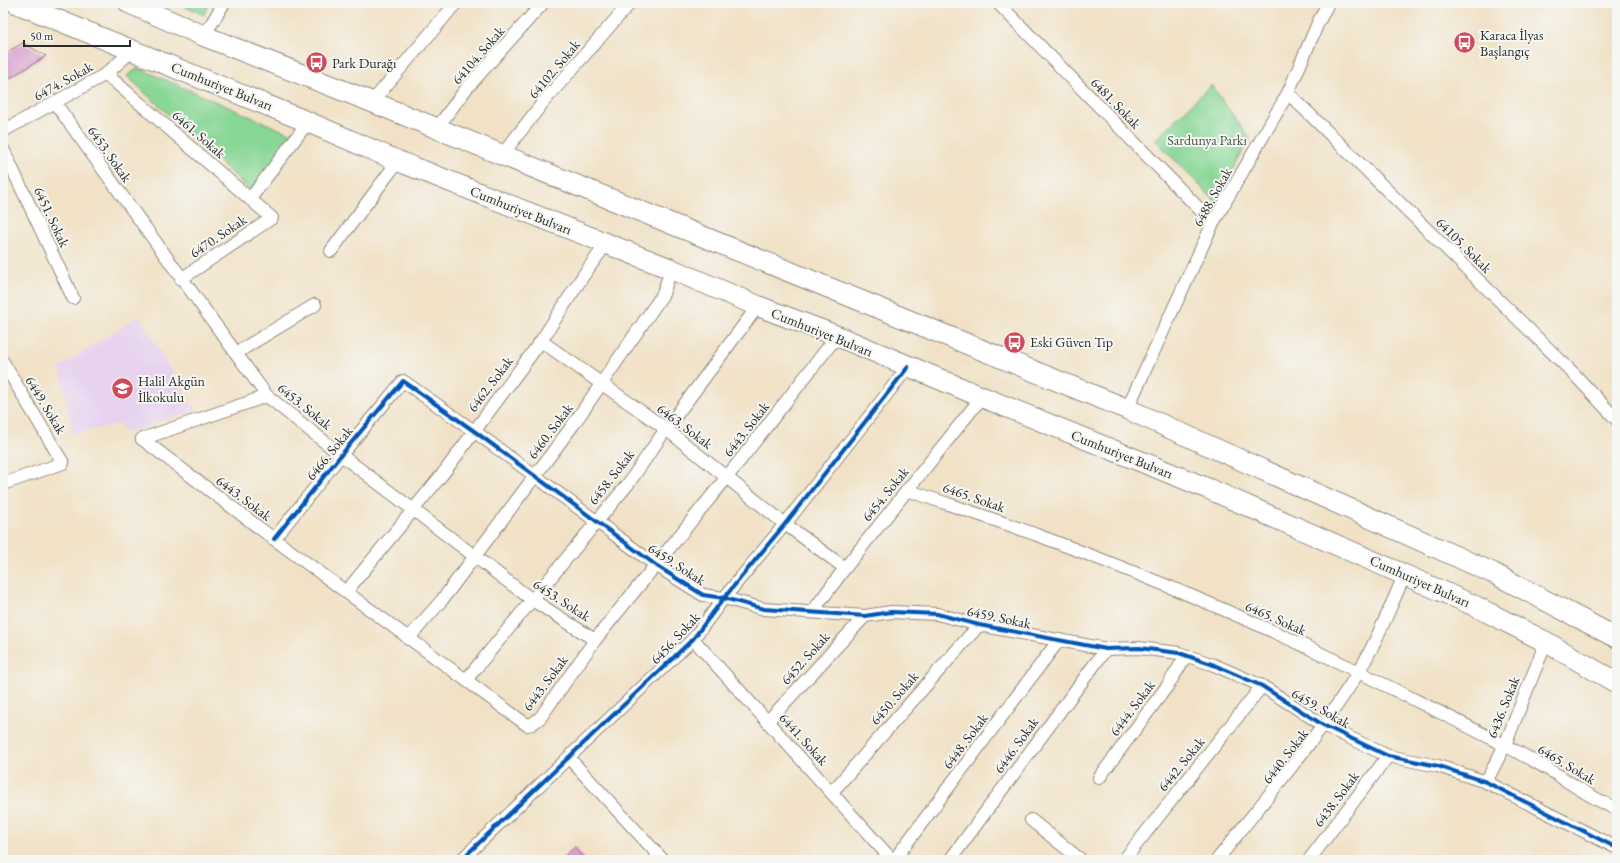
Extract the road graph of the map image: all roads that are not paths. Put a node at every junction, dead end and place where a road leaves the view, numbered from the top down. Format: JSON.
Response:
{"nodes":[{"id":1,"x":16,"y":3,"type":"edge"},
{"id":2,"x":129,"y":3,"type":"edge"},
{"id":3,"x":224,"y":3,"type":"edge"},
{"id":4,"x":456,"y":3,"type":"edge"},
{"id":5,"x":543,"y":3,"type":"edge"},
{"id":6,"x":630,"y":3,"type":"edge"},
{"id":7,"x":998,"y":3,"type":"edge"},
{"id":8,"x":1328,"y":3,"type":"edge"},
{"id":9,"x":204,"y":36,"type":"junction"},
{"id":10,"x":133,"y":50,"type":"junction"},
{"id":11,"x":106,"y":74,"type":"junction"},
{"id":12,"x":1288,"y":93,"type":"junction"},
{"id":13,"x":372,"y":102,"type":"junction"},
{"id":14,"x":55,"y":103,"type":"junction"},
{"id":15,"x":308,"y":122,"type":"junction"},
{"id":16,"x":438,"y":128,"type":"junction"},
{"id":17,"x":3,"y":131,"type":"edge"},
{"id":18,"x":3,"y":149,"type":"edge"},
{"id":19,"x":502,"y":155,"type":"junction"},
{"id":20,"x":398,"y":160,"type":"junction"},
{"id":21,"x":250,"y":199,"type":"junction"},
{"id":22,"x":272,"y":218,"type":"joint"},
{"id":23,"x":1213,"y":223,"type":"junction"},
{"id":24,"x":606,"y":244,"type":"junction"},
{"id":25,"x":331,"y":251,"type":"dead end"},
{"id":26,"x":671,"y":269,"type":"junction"},
{"id":27,"x":181,"y":279,"type":"junction"},
{"id":28,"x":73,"y":298,"type":"dead end"},
{"id":29,"x":315,"y":305,"type":"dead end"},
{"id":30,"x":758,"y":306,"type":"junction"},
{"id":31,"x":837,"y":336,"type":"junction"},
{"id":32,"x":541,"y":341,"type":"junction"},
{"id":33,"x":236,"y":353,"type":"junction"},
{"id":34,"x":3,"y":362,"type":"edge"},
{"id":35,"x":908,"y":367,"type":"junction"},
{"id":36,"x":403,"y":381,"type":"joint"},
{"id":37,"x":603,"y":384,"type":"junction"},
{"id":38,"x":267,"y":396,"type":"junction"},
{"id":39,"x":982,"y":397,"type":"junction"},
{"id":40,"x":1127,"y":409,"type":"junction"},
{"id":41,"x":1617,"y":420,"type":"edge"},
{"id":42,"x":666,"y":429,"type":"junction"},
{"id":43,"x":474,"y":431,"type":"junction"},
{"id":44,"x":341,"y":455,"type":"junction"},
{"id":45,"x":535,"y":476,"type":"junction"},
{"id":46,"x":727,"y":478,"type":"junction"},
{"id":47,"x":3,"y":484,"type":"edge"},
{"id":48,"x":907,"y":490,"type":"junction"},
{"id":49,"x":413,"y":509,"type":"junction"},
{"id":50,"x":596,"y":522,"type":"junction"},
{"id":51,"x":785,"y":524,"type":"junction"},
{"id":52,"x":274,"y":539,"type":"junction"},
{"id":53,"x":474,"y":556,"type":"junction"},
{"id":54,"x":657,"y":566,"type":"junction"},
{"id":55,"x":845,"y":568,"type":"junction"},
{"id":56,"x":1405,"y":574,"type":"junction"},
{"id":57,"x":346,"y":592,"type":"junction"},
{"id":58,"x":724,"y":598,"type":"junction"},
{"id":59,"x":531,"y":599,"type":"junction"},
{"id":60,"x":813,"y":611,"type":"junction"},
{"id":61,"x":865,"y":616,"type":"junction"},
{"id":62,"x":979,"y":625,"type":"junction"},
{"id":63,"x":1617,"y":638,"type":"edge"},
{"id":64,"x":408,"y":639,"type":"junction"},
{"id":65,"x":694,"y":639,"type":"junction"},
{"id":66,"x":595,"y":640,"type":"junction"},
{"id":67,"x":1059,"y":640,"type":"junction"},
{"id":68,"x":1546,"y":642,"type":"junction"},
{"id":69,"x":1106,"y":649,"type":"junction"},
{"id":70,"x":1186,"y":656,"type":"junction"},
{"id":71,"x":1358,"y":672,"type":"junction"},
{"id":72,"x":466,"y":680,"type":"junction"},
{"id":73,"x":1617,"y":683,"type":"edge"},
{"id":74,"x":1262,"y":686,"type":"junction"},
{"id":75,"x":768,"y":722,"type":"junction"},
{"id":76,"x":1323,"y":725,"type":"junction"},
{"id":77,"x":1505,"y":745,"type":"junction"},
{"id":78,"x":1388,"y":756,"type":"junction"},
{"id":79,"x":569,"y":758,"type":"junction"},
{"id":80,"x":1099,"y":778,"type":"dead end"},
{"id":81,"x":1486,"y":782,"type":"junction"},
{"id":82,"x":832,"y":792,"type":"junction"},
{"id":83,"x":1617,"y":809,"type":"edge"},
{"id":84,"x":1031,"y":820,"type":"dead end"},
{"id":85,"x":1617,"y":848,"type":"edge"},
{"id":86,"x":461,"y":860,"type":"edge"},
{"id":87,"x":663,"y":860,"type":"edge"},
{"id":88,"x":893,"y":860,"type":"edge"},
{"id":89,"x":950,"y":860,"type":"edge"},
{"id":90,"x":1081,"y":860,"type":"edge"},
{"id":91,"x":1124,"y":860,"type":"edge"},
{"id":92,"x":1217,"y":860,"type":"edge"},
{"id":93,"x":1309,"y":860,"type":"edge"}],
"edges":[{"from":1,"to":10,"type":"highway","name":"Cumhuriyet Bulvarı"},
{"from":2,"to":9,"type":"highway"},
{"from":3,"to":9,"type":"street"},
{"from":4,"to":13,"type":"street"},
{"from":5,"to":16,"type":"street","name":"64104. Sokak"},
{"from":6,"to":19,"type":"street","name":"64102. Sokak"},
{"from":7,"to":23,"type":"street","name":"6481. Sokak"},
{"from":8,"to":12,"type":"street","name":"6488. Sokak"},
{"from":9,"to":13,"type":"highway"},
{"from":10,"to":11,"type":"street","name":"6474. Sokak"},
{"from":10,"to":15,"type":"highway","name":"Cumhuriyet Bulvarı"},
{"from":11,"to":14,"type":"street","name":"6474. Sokak"},
{"from":11,"to":21,"type":"street","name":"6461. Sokak"},
{"from":12,"to":23,"type":"street","name":"6488. Sokak"},
{"from":12,"to":41,"type":"street","name":"64105. Sokak"},
{"from":13,"to":16,"type":"highway"},
{"from":14,"to":17,"type":"street","name":"6474. Sokak"},
{"from":14,"to":27,"type":"street","name":"6453. Sokak"},
{"from":15,"to":20,"type":"highway","name":"Cumhuriyet Bulvarı"},
{"from":15,"to":21,"type":"street"},
{"from":16,"to":19,"type":"highway"},
{"from":18,"to":28,"type":"street","name":"6451. Sokak"},
{"from":19,"to":40,"type":"highway"},
{"from":20,"to":24,"type":"highway","name":"Cumhuriyet Bulvarı"},
{"from":20,"to":25,"type":"street"},
{"from":21,"to":22,"type":"street","name":"6461. Sokak"},
{"from":22,"to":27,"type":"street","name":"6470. Sokak"},
{"from":23,"to":40,"type":"street","name":"6488. Sokak"},
{"from":24,"to":26,"type":"highway","name":"Cumhuriyet Bulvarı"},
{"from":24,"to":32,"type":"street","name":"6462. Sokak"},
{"from":26,"to":30,"type":"highway","name":"Cumhuriyet Bulvarı"},
{"from":26,"to":37,"type":"street","name":"6460. Sokak"},
{"from":27,"to":33,"type":"street","name":"6453. Sokak"},
{"from":29,"to":33,"type":"street"},
{"from":30,"to":31,"type":"highway","name":"Cumhuriyet Bulvarı"},
{"from":30,"to":42,"type":"street","name":"6458. Sokak"},
{"from":31,"to":35,"type":"highway","name":"Cumhuriyet Bulvarı"},
{"from":31,"to":46,"type":"street","name":"6443. Sokak"},
{"from":32,"to":37,"type":"street","name":"6463. Sokak"},
{"from":32,"to":43,"type":"street","name":"6462. Sokak"},
{"from":33,"to":38,"type":"street","name":"6453. Sokak"},
{"from":34,"to":47,"type":"street","name":"6449. Sokak"},
{"from":35,"to":39,"type":"highway","name":"Cumhuriyet Bulvarı"},
{"from":35,"to":51,"type":"street","name":"6456. Sokak"},
{"from":36,"to":43,"type":"street","name":"6459. Sokak"},
{"from":36,"to":44,"type":"street","name":"6466. Sokak"},
{"from":37,"to":42,"type":"street","name":"6463. Sokak"},
{"from":37,"to":45,"type":"street","name":"6460. Sokak"},
{"from":38,"to":44,"type":"street","name":"6453. Sokak"},
{"from":38,"to":52,"type":"street","name":"6443. Sokak"},
{"from":39,"to":48,"type":"street","name":"6454. Sokak"},
{"from":39,"to":56,"type":"highway","name":"Cumhuriyet Bulvarı"},
{"from":40,"to":63,"type":"highway"},
{"from":42,"to":46,"type":"street","name":"6463. Sokak"},
{"from":42,"to":50,"type":"street","name":"6458. Sokak"},
{"from":43,"to":45,"type":"street","name":"6459. Sokak"},
{"from":43,"to":49,"type":"street","name":"6462. Sokak"},
{"from":44,"to":49,"type":"street","name":"6453. Sokak"},
{"from":44,"to":52,"type":"street","name":"6466. Sokak"},
{"from":45,"to":50,"type":"street","name":"6459. Sokak"},
{"from":45,"to":53,"type":"street","name":"6460. Sokak"},
{"from":46,"to":51,"type":"street","name":"6463. Sokak"},
{"from":46,"to":54,"type":"street","name":"6443. Sokak"},
{"from":48,"to":55,"type":"street","name":"6454. Sokak"},
{"from":48,"to":71,"type":"street","name":"6465. Sokak"},
{"from":49,"to":53,"type":"street","name":"6453. Sokak"},
{"from":49,"to":57,"type":"street","name":"6462. Sokak"},
{"from":50,"to":54,"type":"street","name":"6459. Sokak"},
{"from":50,"to":59,"type":"street","name":"6458. Sokak"},
{"from":51,"to":55,"type":"street","name":"6463. Sokak"},
{"from":51,"to":58,"type":"street","name":"6456. Sokak"},
{"from":52,"to":57,"type":"street","name":"6443. Sokak"},
{"from":53,"to":59,"type":"street","name":"6453. Sokak"},
{"from":53,"to":64,"type":"street","name":"6460. Sokak"},
{"from":54,"to":58,"type":"street","name":"6459. Sokak"},
{"from":54,"to":66,"type":"street","name":"6443. Sokak"},
{"from":55,"to":60,"type":"street","name":"6454. Sokak"},
{"from":56,"to":68,"type":"highway","name":"Cumhuriyet Bulvarı"},
{"from":56,"to":71,"type":"street","name":"6440. Sokak"},
{"from":57,"to":64,"type":"street","name":"6443. Sokak"},
{"from":58,"to":60,"type":"street","name":"6459. Sokak"},
{"from":58,"to":65,"type":"street","name":"6456. Sokak"},
{"from":59,"to":66,"type":"street","name":"6453. Sokak"},
{"from":59,"to":72,"type":"street","name":"6458. Sokak"},
{"from":60,"to":61,"type":"street","name":"6459. Sokak"},
{"from":61,"to":62,"type":"street","name":"6459. Sokak"},
{"from":61,"to":75,"type":"street","name":"6452. Sokak"},
{"from":62,"to":67,"type":"street","name":"6459. Sokak"},
{"from":62,"to":82,"type":"street","name":"6450. Sokak"},
{"from":64,"to":72,"type":"street","name":"6443. Sokak"},
{"from":65,"to":75,"type":"street","name":"6441. Sokak"},
{"from":65,"to":79,"type":"street","name":"6456. Sokak"},
{"from":66,"to":72,"type":"street","name":"6443. Sokak"},
{"from":67,"to":69,"type":"street","name":"6459. Sokak"},
{"from":67,"to":88,"type":"street","name":"6448. Sokak"},
{"from":68,"to":73,"type":"highway","name":"Cumhuriyet Bulvarı"},
{"from":68,"to":77,"type":"street","name":"6436. Sokak"},
{"from":69,"to":70,"type":"street","name":"6459. Sokak"},
{"from":69,"to":89,"type":"street","name":"6446. Sokak"},
{"from":70,"to":74,"type":"street","name":"6459. Sokak"},
{"from":70,"to":80,"type":"street","name":"6444. Sokak"},
{"from":71,"to":76,"type":"street","name":"6440. Sokak"},
{"from":71,"to":77,"type":"street","name":"6465. Sokak"},
{"from":74,"to":76,"type":"street","name":"6459. Sokak"},
{"from":74,"to":91,"type":"street","name":"6442. Sokak"},
{"from":75,"to":82,"type":"street","name":"6441. Sokak"},
{"from":76,"to":78,"type":"street","name":"6459. Sokak"},
{"from":76,"to":92,"type":"street","name":"6440. Sokak"},
{"from":77,"to":81,"type":"street","name":"6436. Sokak"},
{"from":77,"to":83,"type":"street","name":"6465. Sokak"},
{"from":78,"to":81,"type":"street","name":"6459. Sokak"},
{"from":78,"to":93,"type":"street","name":"6438. Sokak"},
{"from":79,"to":86,"type":"street","name":"6456. Sokak"},
{"from":79,"to":87,"type":"street"},
{"from":81,"to":85,"type":"street","name":"6459. Sokak"},
{"from":82,"to":88,"type":"street","name":"6441. Sokak"},
{"from":84,"to":90,"type":"street"}]}
